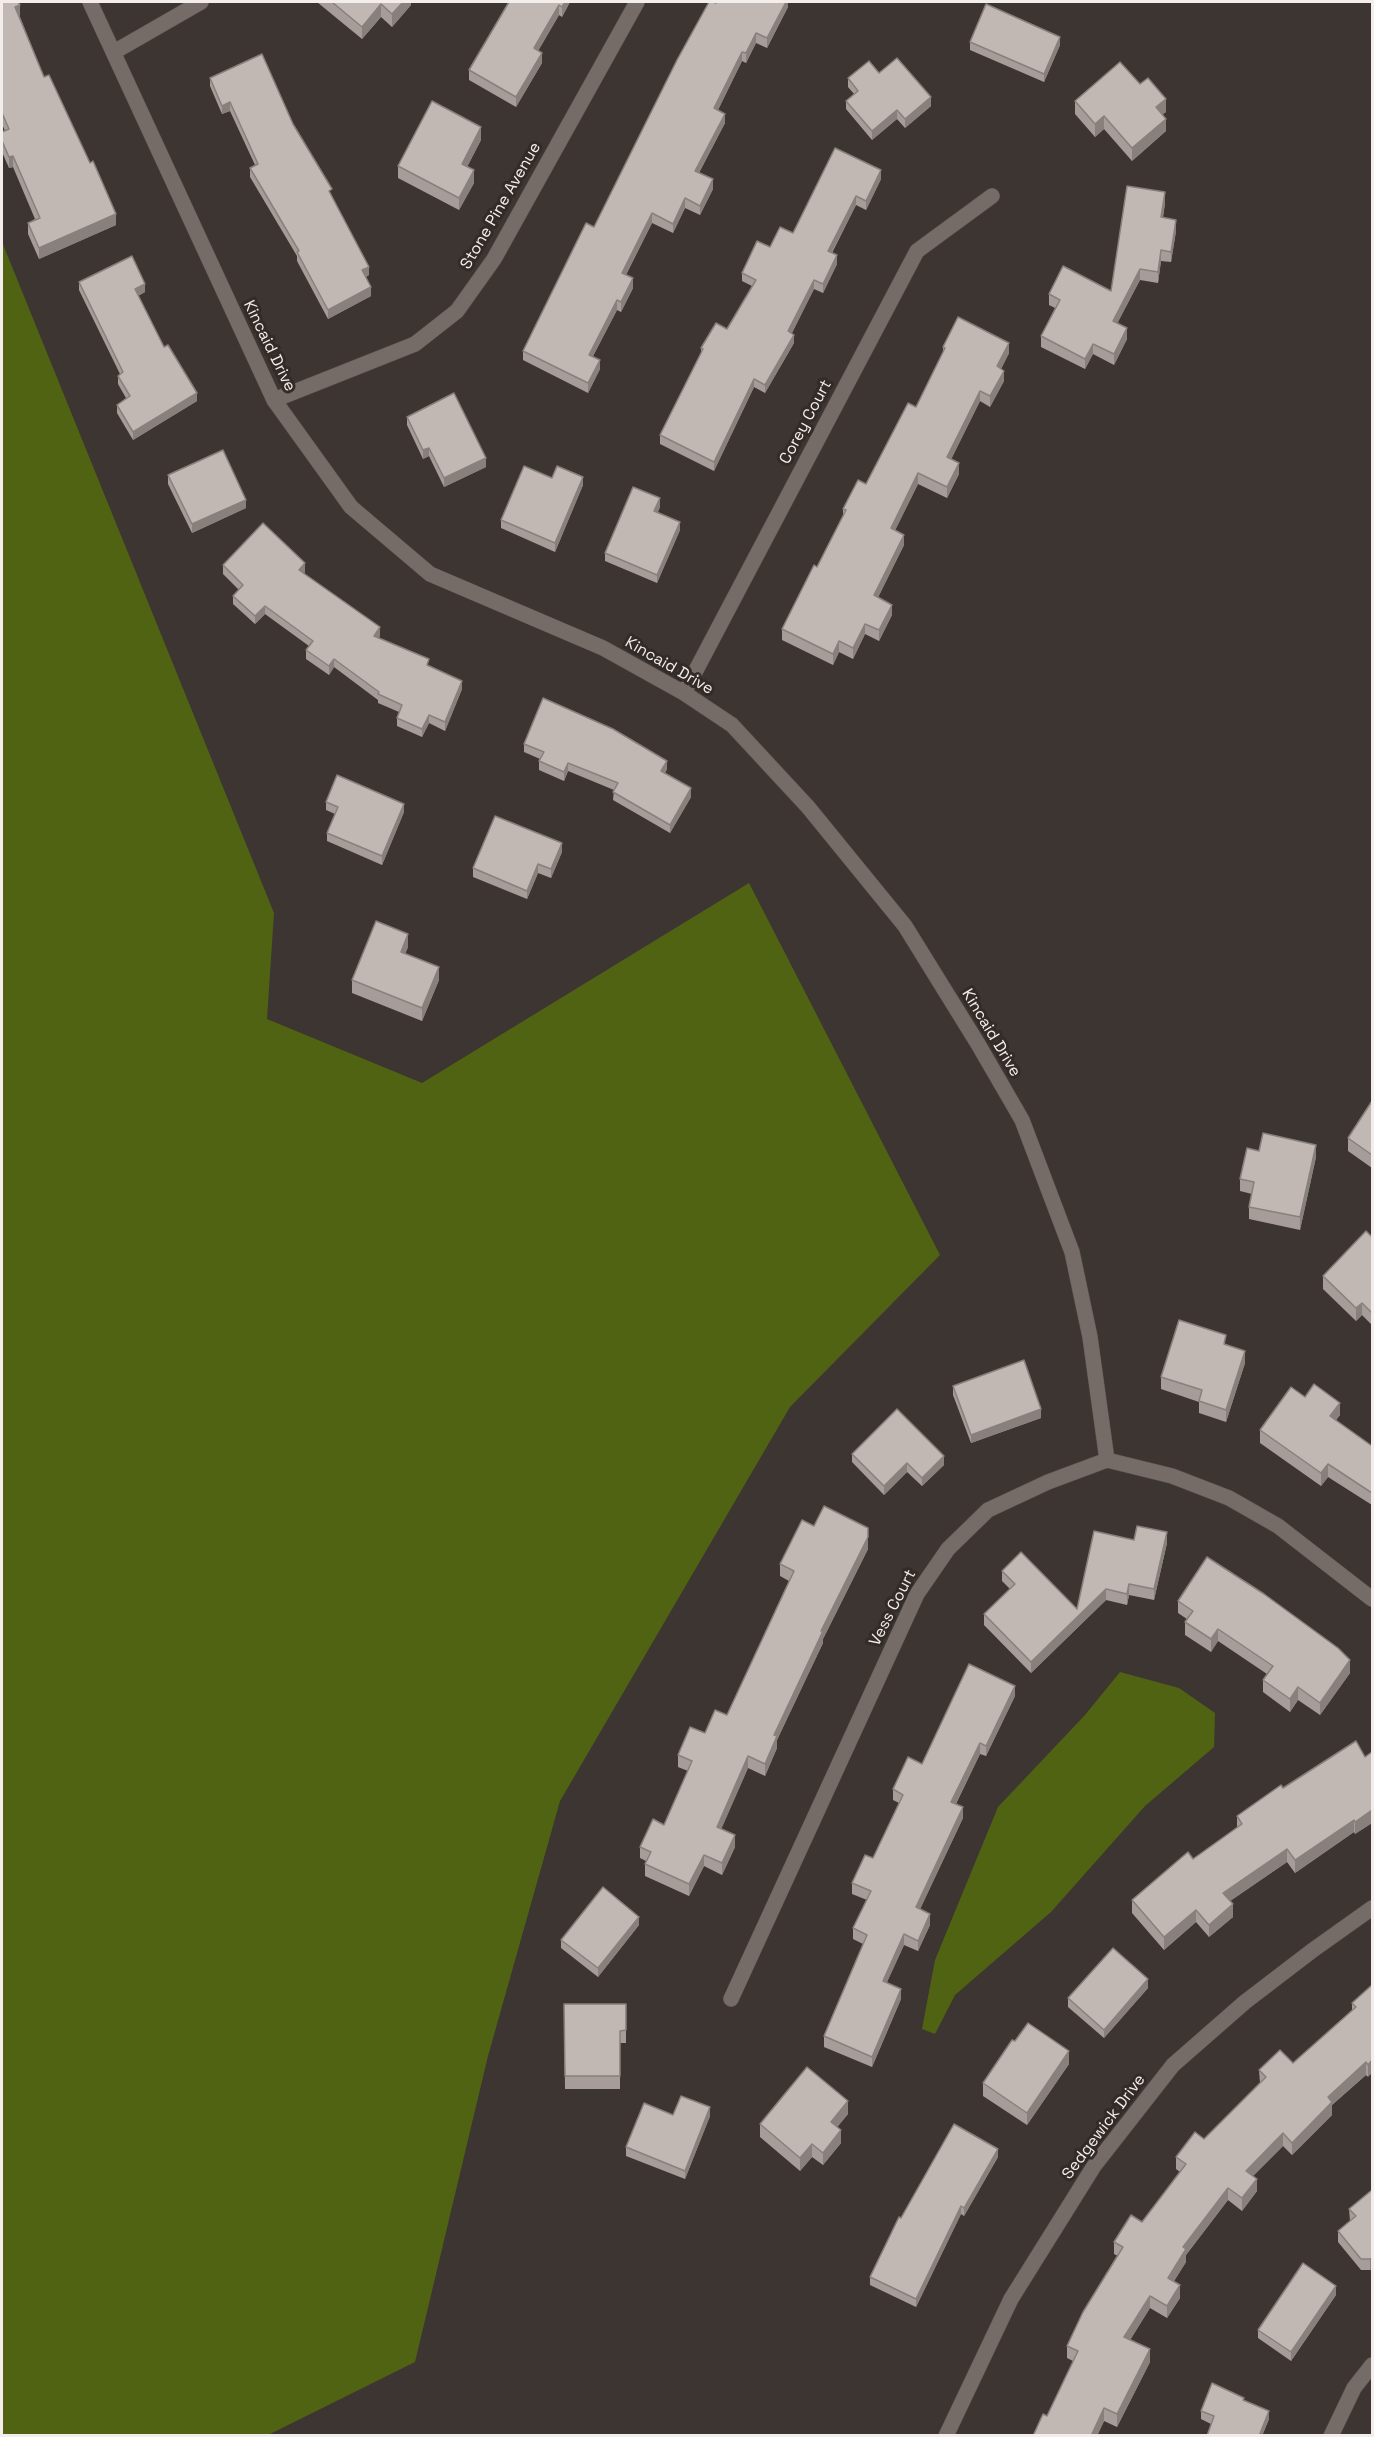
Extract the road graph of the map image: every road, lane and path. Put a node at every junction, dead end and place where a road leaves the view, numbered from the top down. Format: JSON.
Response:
{"nodes":[{"id":1,"x":90,"y":2,"type":"edge"},
{"id":2,"x":201,"y":2,"type":"edge"},
{"id":3,"x":637,"y":2,"type":"edge"},
{"id":4,"x":114,"y":52,"type":"junction"},
{"id":5,"x":992,"y":196,"type":"dead end"},
{"id":6,"x":274,"y":400,"type":"junction"},
{"id":7,"x":684,"y":693,"type":"junction"},
{"id":8,"x":1107,"y":1460,"type":"junction"},
{"id":9,"x":1372,"y":1599,"type":"edge"},
{"id":10,"x":1372,"y":1908,"type":"edge"},
{"id":11,"x":731,"y":1999,"type":"dead end"},
{"id":12,"x":1372,"y":2365,"type":"edge"},
{"id":13,"x":946,"y":2436,"type":"edge"},
{"id":14,"x":1331,"y":2436,"type":"edge"}],
"edges":[{"from":1,"to":4,"type":"street","name":"Kincaid Drive"},
{"from":2,"to":4,"type":"street"},
{"from":3,"to":6,"type":"street","name":"Stone Pine Avenue"},
{"from":4,"to":6,"type":"street","name":"Kincaid Drive"},
{"from":5,"to":7,"type":"street","name":"Corey Court"},
{"from":6,"to":7,"type":"street","name":"Kincaid Drive"},
{"from":7,"to":8,"type":"street","name":"Kincaid Drive"},
{"from":8,"to":9,"type":"street"},
{"from":8,"to":11,"type":"street","name":"Vess Court"},
{"from":10,"to":13,"type":"street","name":"Sedgewick Drive"},
{"from":12,"to":14,"type":"street"}]}
